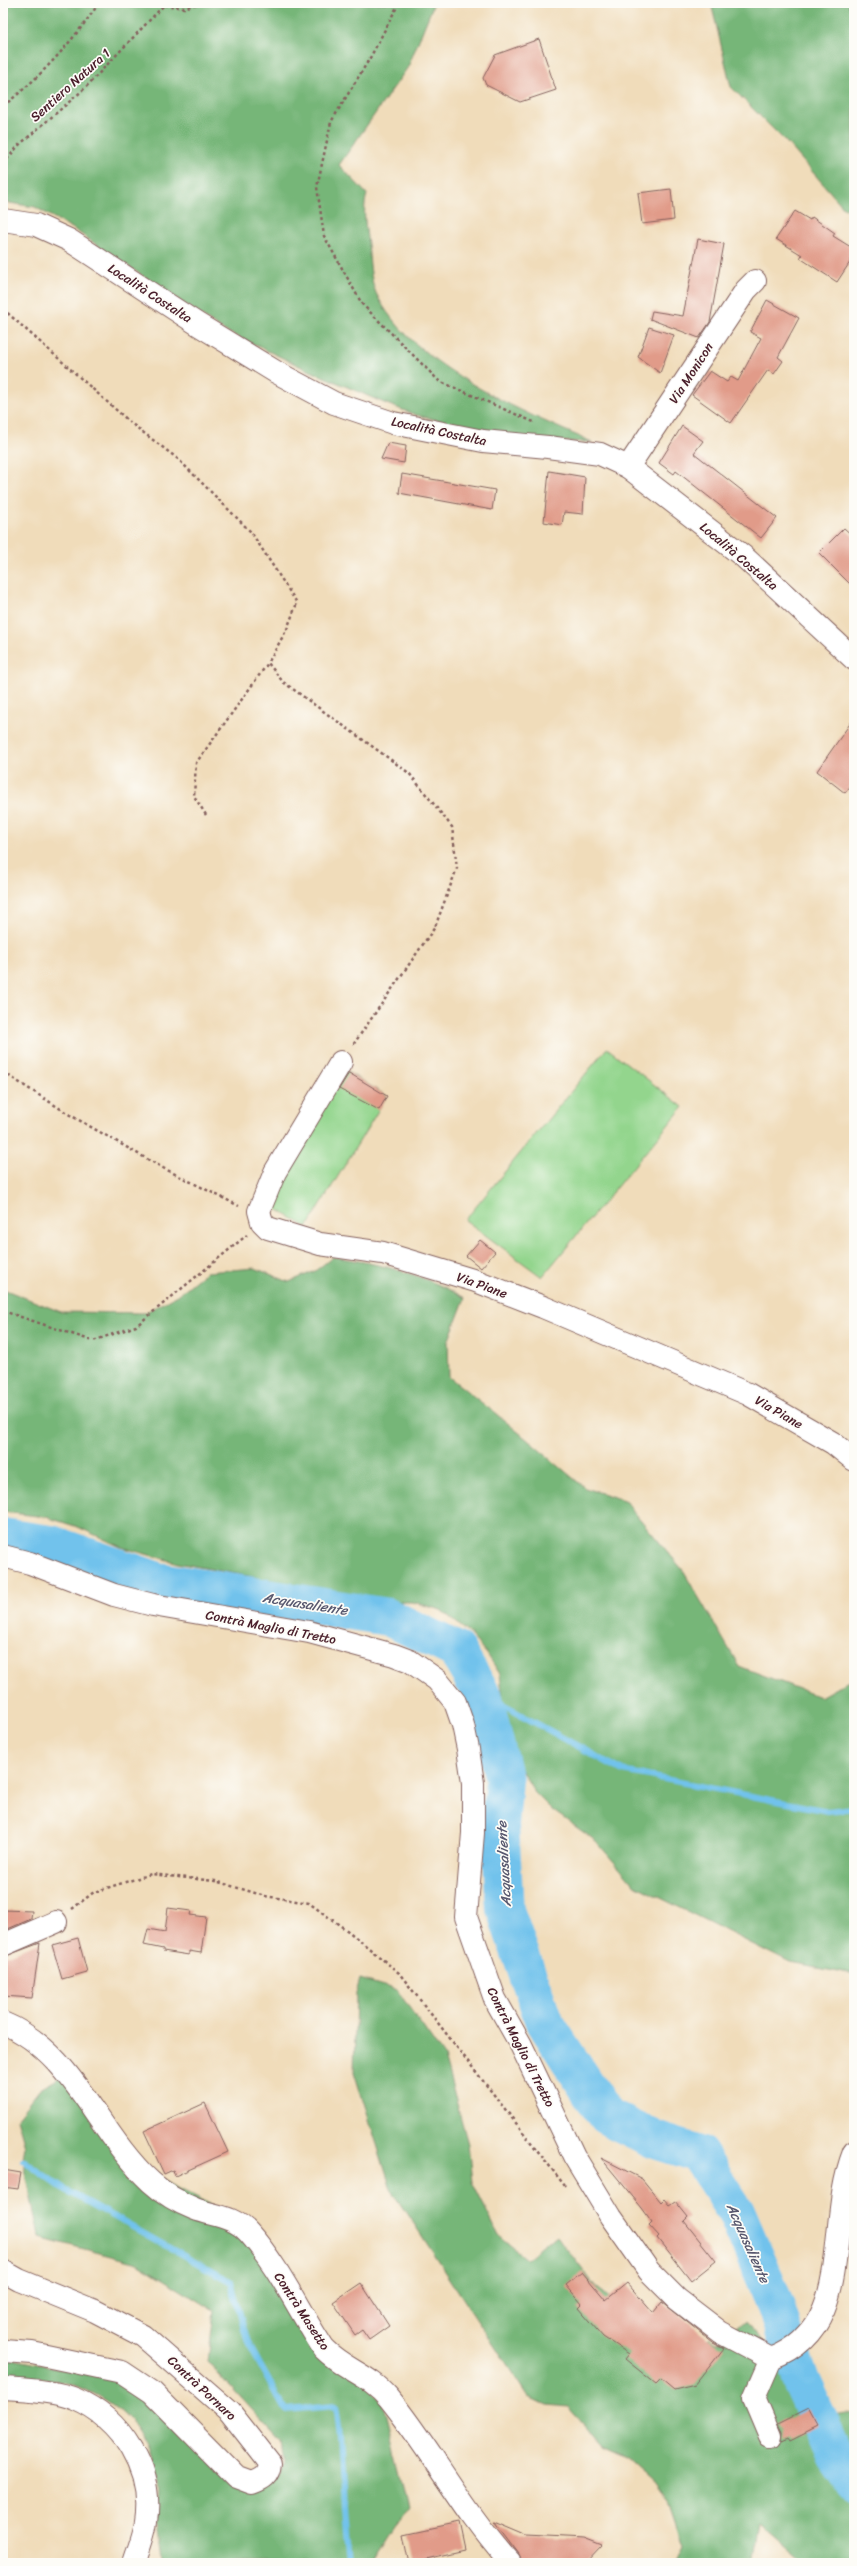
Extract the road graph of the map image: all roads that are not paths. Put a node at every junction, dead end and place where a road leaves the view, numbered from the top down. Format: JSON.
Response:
{"nodes":[{"id":1,"x":3,"y":220,"type":"edge"},
{"id":2,"x":755,"y":281,"type":"dead end"},
{"id":3,"x":628,"y":467,"type":"junction"},
{"id":4,"x":854,"y":659,"type":"edge"},
{"id":5,"x":341,"y":1062,"type":"road end"},
{"id":6,"x":854,"y":1460,"type":"edge"},
{"id":7,"x":3,"y":1556,"type":"edge"},
{"id":8,"x":56,"y":1922,"type":"road end"},
{"id":9,"x":3,"y":1945,"type":"edge"},
{"id":10,"x":3,"y":2023,"type":"edge"},
{"id":11,"x":854,"y":2152,"type":"edge"},
{"id":12,"x":3,"y":2271,"type":"edge"},
{"id":13,"x":3,"y":2351,"type":"edge"},
{"id":14,"x":785,"y":2354,"type":"junction"},
{"id":15,"x":3,"y":2388,"type":"edge"},
{"id":16,"x":770,"y":2436,"type":"dead end"},
{"id":17,"x":134,"y":2563,"type":"edge"},
{"id":18,"x":510,"y":2563,"type":"edge"}],
"edges":[{"from":1,"to":3,"type":"street","name":"Località Costalta"},
{"from":2,"to":3,"type":"street","name":"Via Monicon"},
{"from":3,"to":4,"type":"street","name":"Località Costalta"},
{"from":5,"to":6,"type":"street","name":"Via Piane"},
{"from":7,"to":14,"type":"street","name":"Contrà Maglio di Tretto"},
{"from":8,"to":9,"type":"street"},
{"from":10,"to":18,"type":"street","name":"Contrà Masetto"},
{"from":11,"to":14,"type":"street"},
{"from":12,"to":13,"type":"street","name":"Contrà Pornaro"},
{"from":14,"to":16,"type":"street"},
{"from":15,"to":17,"type":"street"}]}
